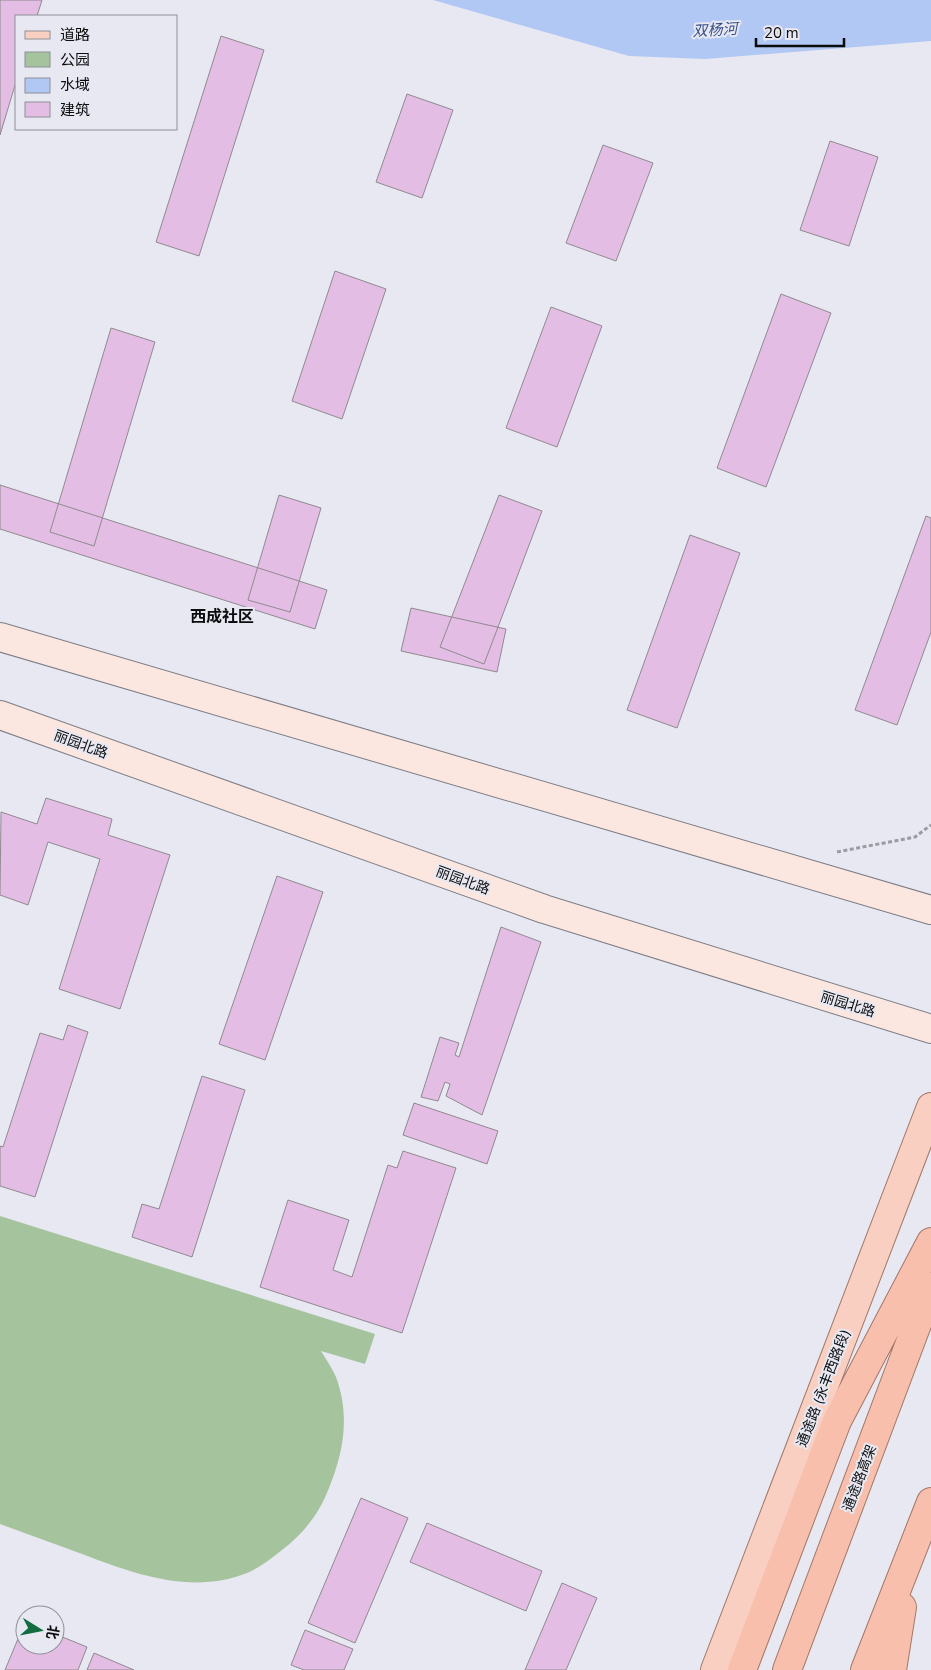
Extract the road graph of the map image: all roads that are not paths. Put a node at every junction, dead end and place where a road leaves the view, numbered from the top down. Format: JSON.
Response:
{"nodes":[{"id":1,"x":0,"y":637,"type":"edge"},
{"id":2,"x":0,"y":715,"type":"edge"},
{"id":3,"x":931,"y":910,"type":"edge"},
{"id":4,"x":931,"y":1030,"type":"edge"},
{"id":5,"x":931,"y":1107,"type":"edge"},
{"id":6,"x":931,"y":1242,"type":"edge"},
{"id":7,"x":931,"y":1287,"type":"edge"},
{"id":8,"x":931,"y":1502,"type":"edge"},
{"id":9,"x":910,"y":1555,"type":"junction"},
{"id":10,"x":715,"y":1670,"type":"edge"},
{"id":11,"x":742,"y":1670,"type":"edge"},
{"id":12,"x":787,"y":1670,"type":"edge"},
{"id":13,"x":865,"y":1670,"type":"edge"},
{"id":14,"x":892,"y":1670,"type":"edge"}],
"edges":[{"from":1,"to":3,"type":"main road"},
{"from":2,"to":4,"type":"main road","name":"丽园北路"},
{"from":5,"to":10,"type":"main road","name":"通途路 (永丰西路段)"},
{"from":6,"to":11,"type":"highway"},
{"from":7,"to":12,"type":"highway","name":"通途路高架"},
{"from":8,"to":9,"type":"highway"},
{"from":9,"to":13,"type":"highway"},
{"from":9,"to":14,"type":"highway"}]}
